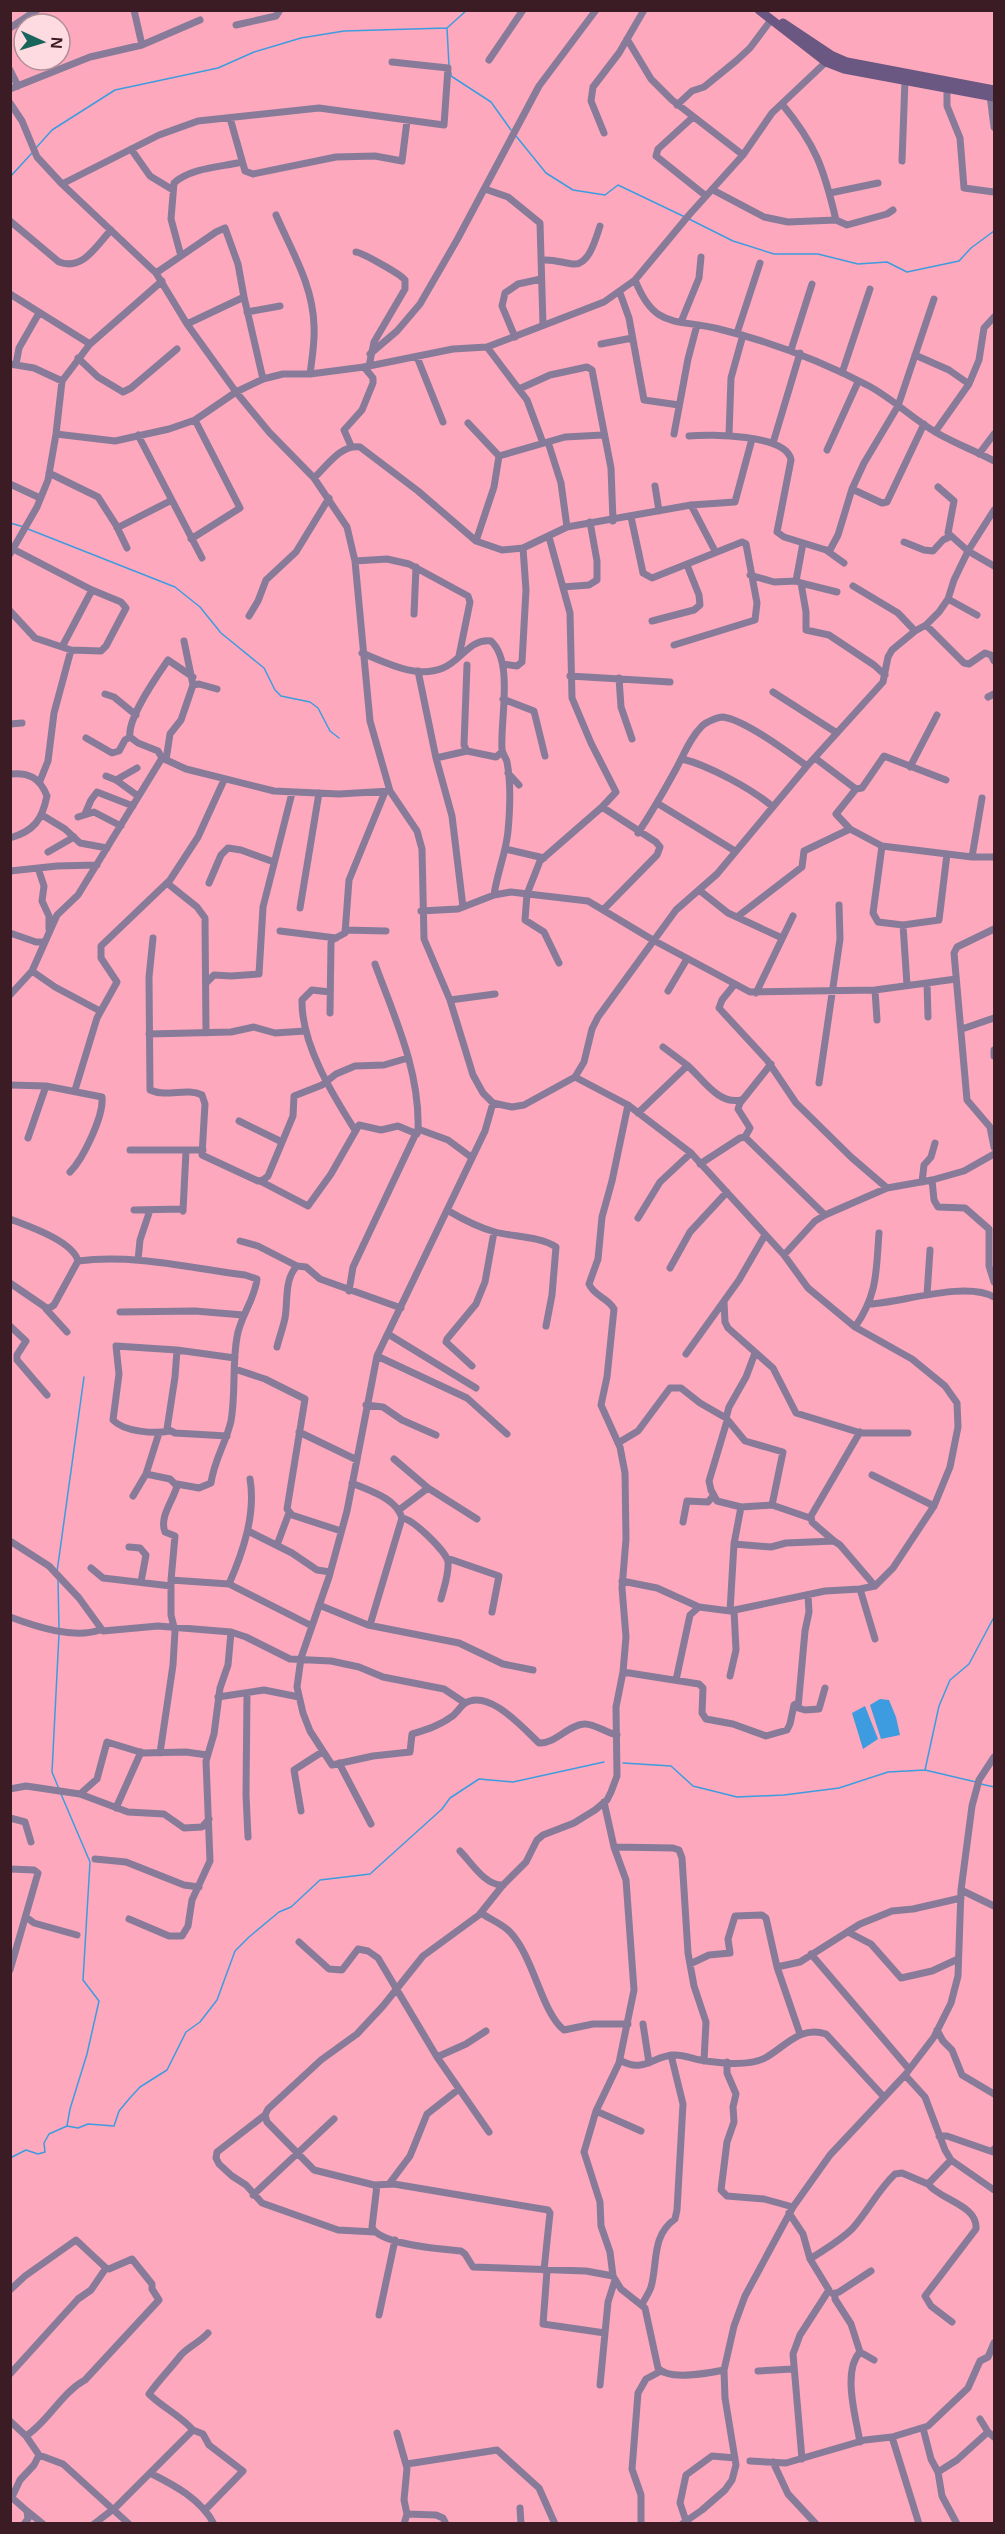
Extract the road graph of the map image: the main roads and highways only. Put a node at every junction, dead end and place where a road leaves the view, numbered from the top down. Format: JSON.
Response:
{"nodes":[{"id":1,"x":759,"y":10,"type":"edge"},
{"id":2,"x":769,"y":15,"type":"edge"},
{"id":3,"x":795,"y":35,"type":"junction"},
{"id":4,"x":993,"y":94,"type":"edge"}],
"edges":[{"from":1,"to":2,"type":"main road"},
{"from":2,"to":3,"type":"main road"},
{"from":3,"to":4,"type":"main road"},
{"from":3,"to":4,"type":"main road"}]}
